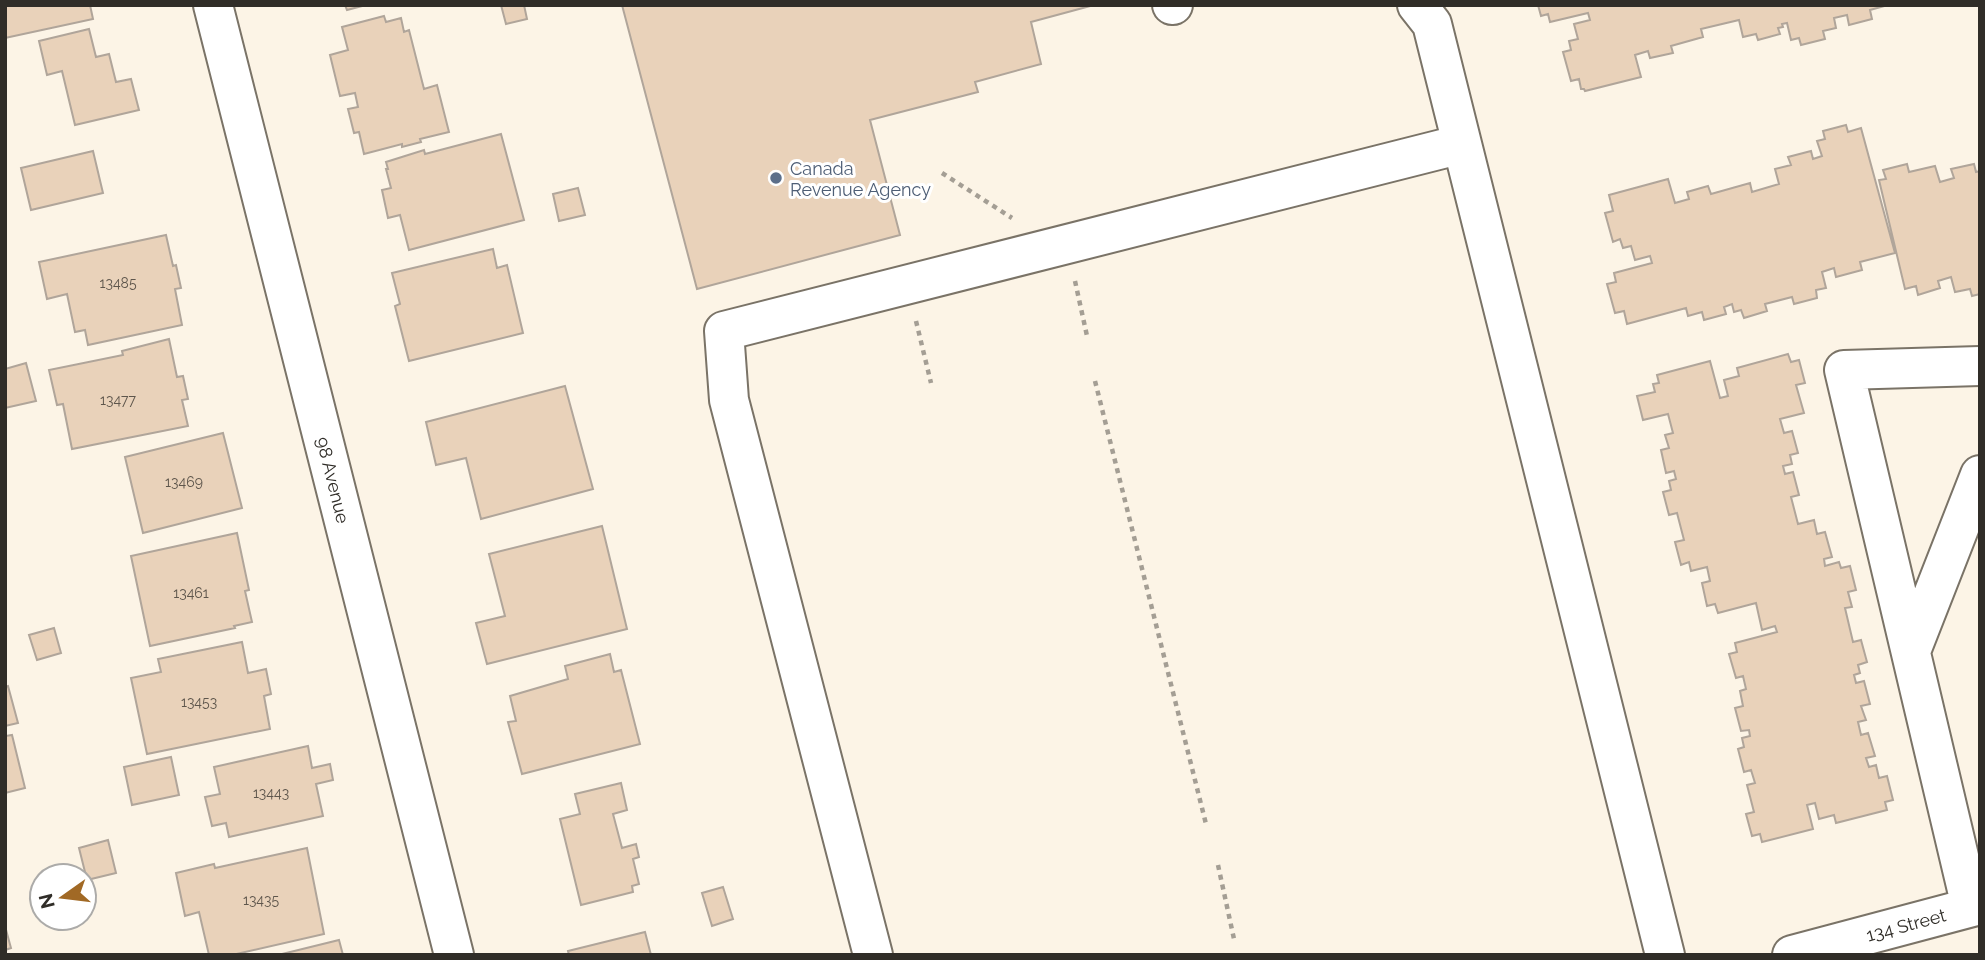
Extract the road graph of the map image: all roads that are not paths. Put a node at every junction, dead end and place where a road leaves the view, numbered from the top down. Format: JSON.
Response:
{"nodes":[{"id":1,"x":213,"y":5,"type":"edge"},
{"id":2,"x":1417,"y":5,"type":"edge"},
{"id":3,"x":1462,"y":144,"type":"junction"},
{"id":4,"x":1980,"y":366,"type":"edge"},
{"id":5,"x":1980,"y":475,"type":"edge"},
{"id":6,"x":1911,"y":651,"type":"junction"},
{"id":7,"x":1975,"y":906,"type":"edge"},
{"id":8,"x":454,"y":955,"type":"edge"},
{"id":9,"x":873,"y":955,"type":"edge"},
{"id":10,"x":1665,"y":955,"type":"edge"},
{"id":11,"x":1793,"y":955,"type":"edge"}],
"edges":[{"from":1,"to":8,"type":"street","name":"98 Avenue"},
{"from":2,"to":3,"type":"street"},
{"from":3,"to":9,"type":"street"},
{"from":3,"to":10,"type":"street"},
{"from":4,"to":6,"type":"street"},
{"from":5,"to":6,"type":"street"},
{"from":6,"to":7,"type":"street"},
{"from":7,"to":11,"type":"street","name":"134 Street"}]}
